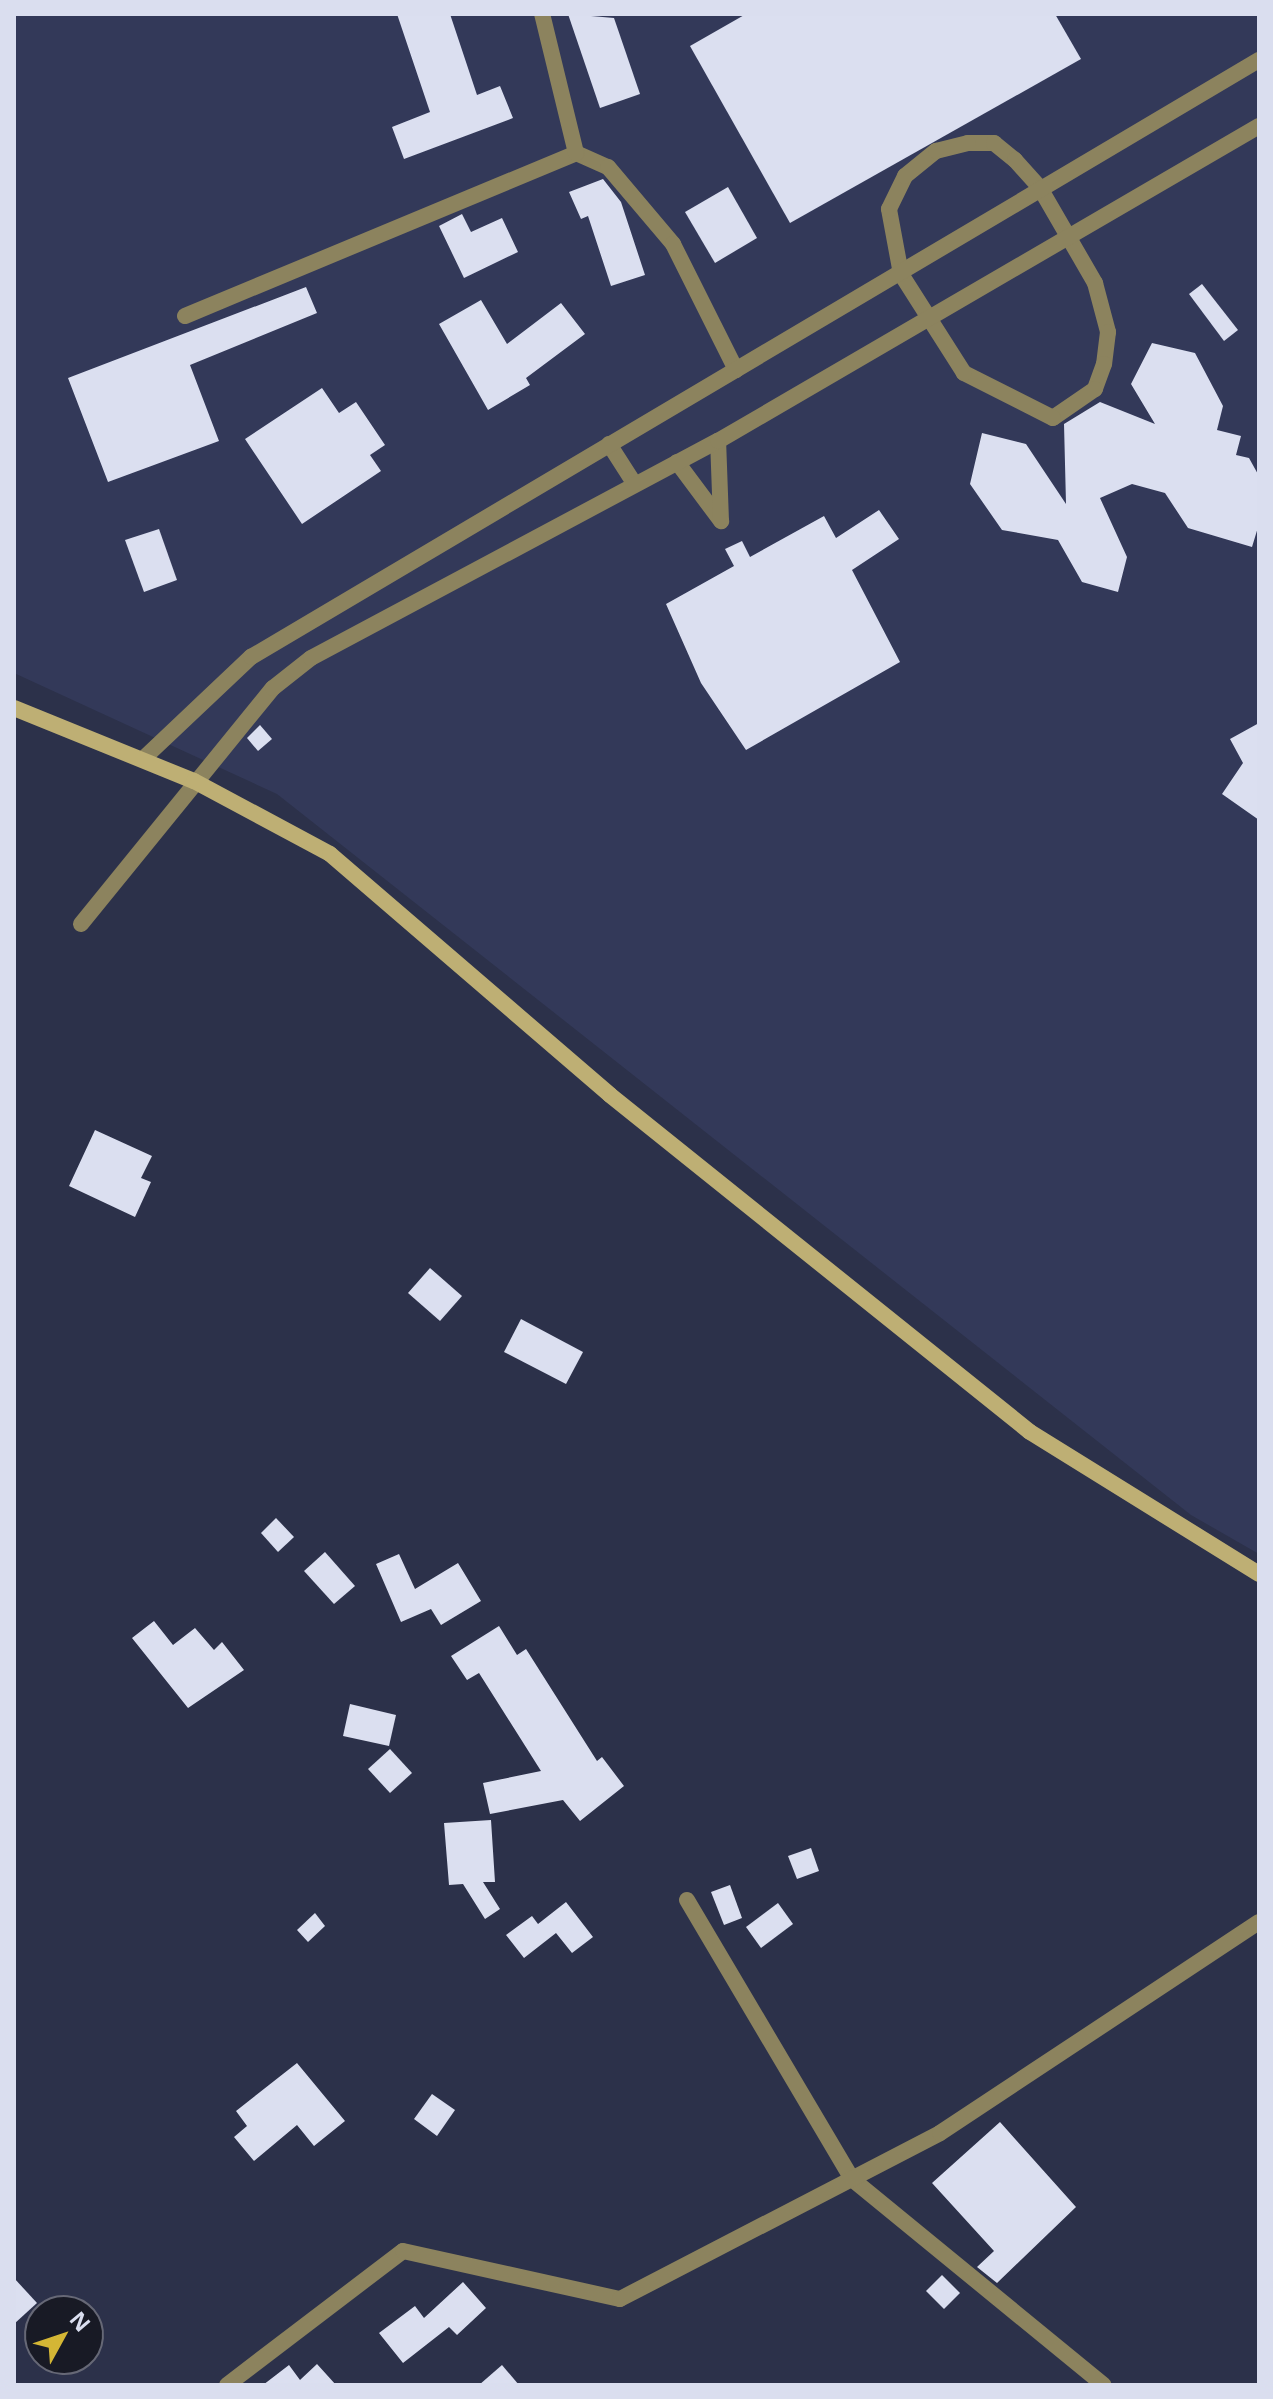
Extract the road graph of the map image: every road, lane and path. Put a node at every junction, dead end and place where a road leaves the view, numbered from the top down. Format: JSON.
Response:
{"nodes":[{"id":1,"x":542,"y":14,"type":"edge"},
{"id":2,"x":1257,"y":65,"type":"edge"},
{"id":3,"x":1259,"y":126,"type":"edge"},
{"id":4,"x":576,"y":153,"type":"junction"},
{"id":5,"x":1040,"y":188,"type":"junction"},
{"id":6,"x":1070,"y":237,"type":"junction"},
{"id":7,"x":901,"y":274,"type":"junction"},
{"id":8,"x":185,"y":316,"type":"dead end"},
{"id":9,"x":930,"y":322,"type":"junction"},
{"id":10,"x":736,"y":370,"type":"junction"},
{"id":11,"x":718,"y":441,"type":"junction"},
{"id":12,"x":609,"y":444,"type":"junction"},
{"id":13,"x":677,"y":462,"type":"junction"},
{"id":14,"x":634,"y":483,"type":"junction"},
{"id":15,"x":14,"y":708,"type":"edge"},
{"id":16,"x":143,"y":759,"type":"junction"},
{"id":17,"x":194,"y":781,"type":"junction"},
{"id":18,"x":81,"y":924,"type":"dead end"},
{"id":19,"x":1259,"y":1574,"type":"edge"},
{"id":20,"x":687,"y":1900,"type":"dead end"},
{"id":21,"x":1259,"y":1922,"type":"edge"},
{"id":22,"x":852,"y":2179,"type":"junction"},
{"id":23,"x":227,"y":2385,"type":"edge"},
{"id":24,"x":1104,"y":2385,"type":"edge"}],
"edges":[{"from":1,"to":4,"type":"street"},
{"from":2,"to":5,"type":"street"},
{"from":3,"to":6,"type":"street"},
{"from":4,"to":8,"type":"street"},
{"from":4,"to":10,"type":"street"},
{"from":5,"to":6,"type":"street"},
{"from":5,"to":7,"type":"street"},
{"from":5,"to":7,"type":"street"},
{"from":6,"to":9,"type":"street"},
{"from":6,"to":9,"type":"street"},
{"from":7,"to":9,"type":"street"},
{"from":7,"to":10,"type":"street"},
{"from":9,"to":11,"type":"street"},
{"from":10,"to":12,"type":"street"},
{"from":11,"to":13,"type":"street"},
{"from":11,"to":13,"type":"street"},
{"from":12,"to":14,"type":"street"},
{"from":12,"to":16,"type":"street"},
{"from":13,"to":14,"type":"street"},
{"from":14,"to":17,"type":"street"},
{"from":15,"to":16,"type":"main road"},
{"from":16,"to":17,"type":"main road"},
{"from":17,"to":18,"type":"street"},
{"from":17,"to":19,"type":"main road"},
{"from":20,"to":22,"type":"street"},
{"from":21,"to":22,"type":"street"},
{"from":22,"to":23,"type":"street"},
{"from":22,"to":24,"type":"street"}]}
